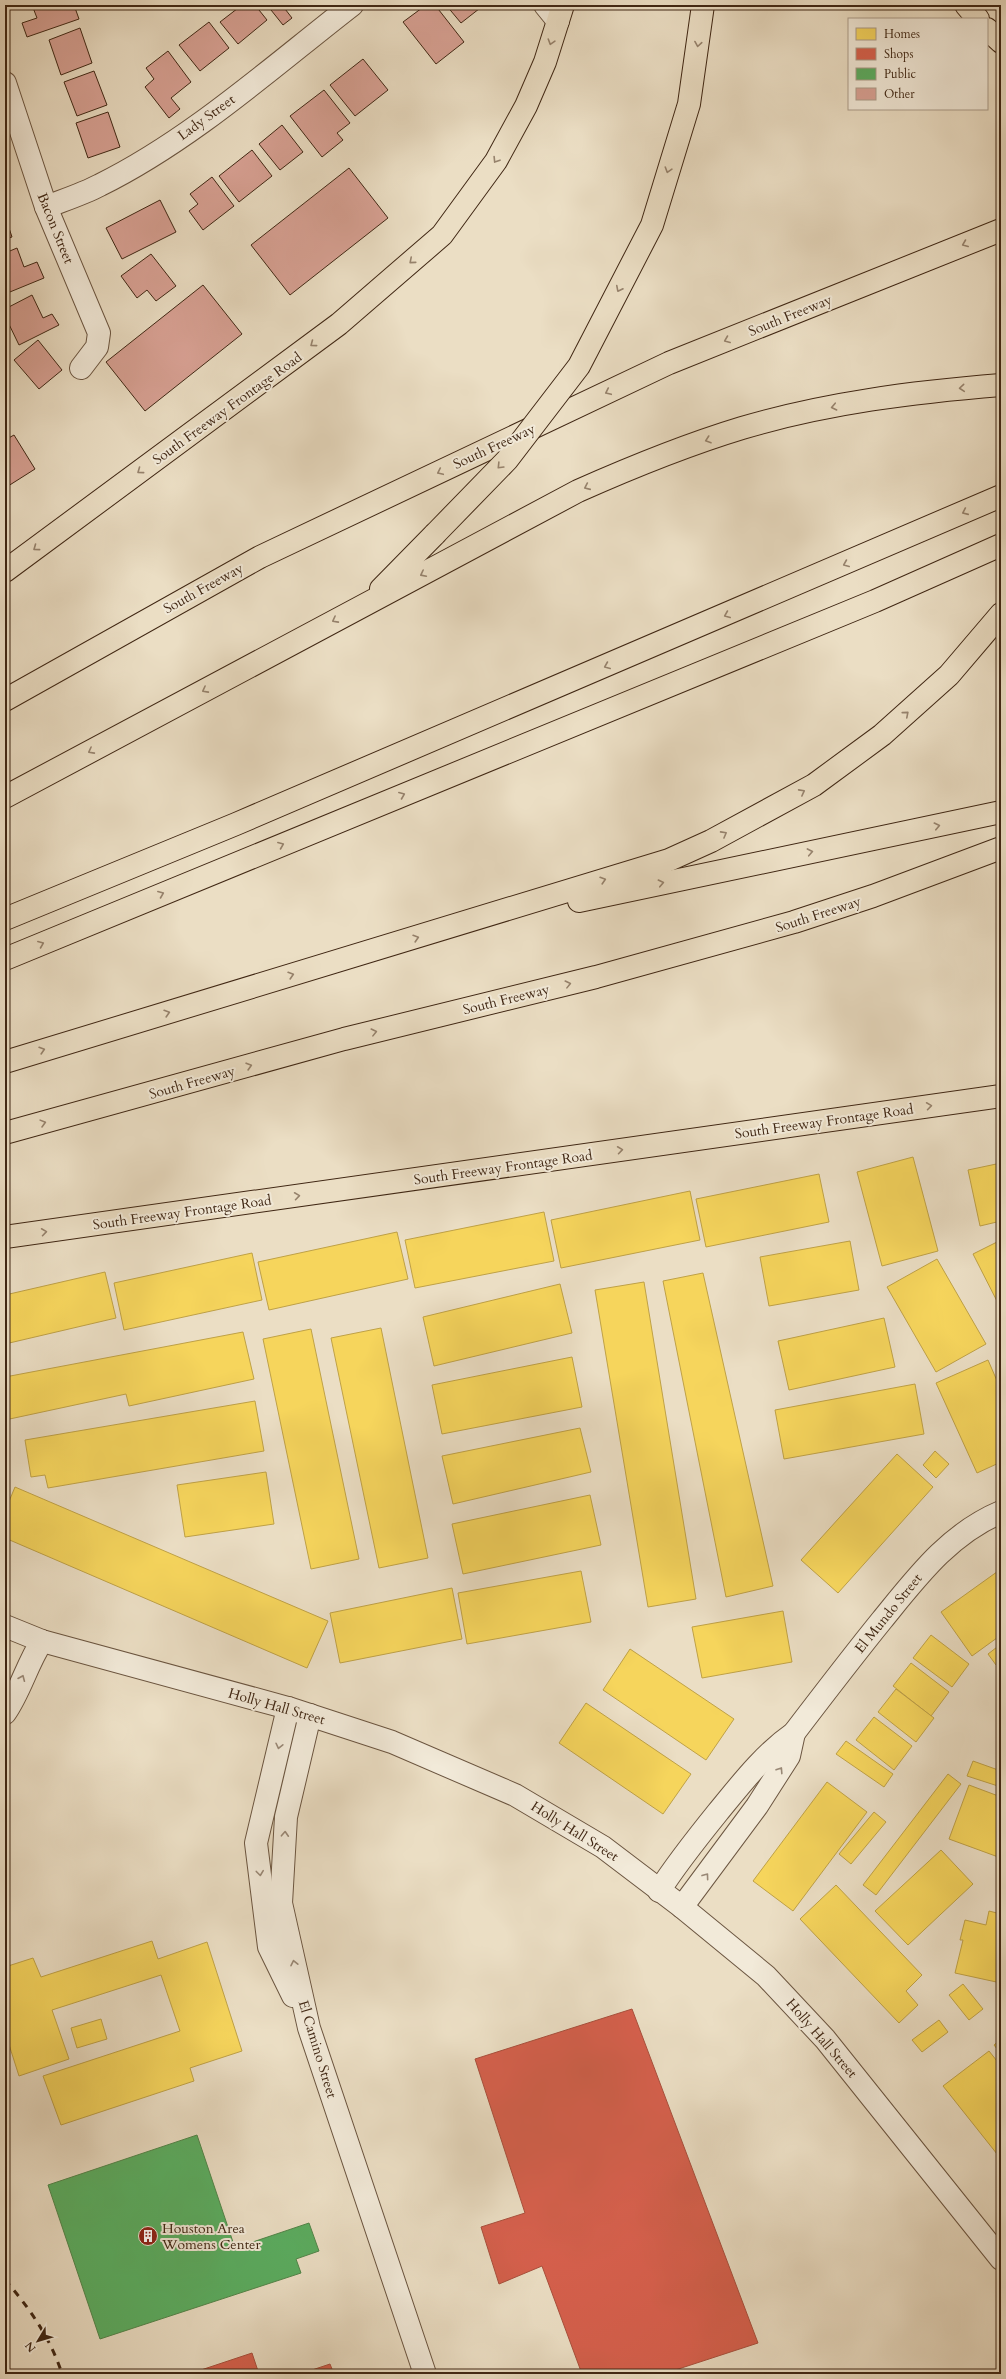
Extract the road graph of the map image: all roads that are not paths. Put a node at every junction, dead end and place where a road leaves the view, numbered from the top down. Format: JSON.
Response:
{"nodes":[{"id":1,"x":352,"y":5,"type":"edge"},
{"id":2,"x":703,"y":5,"type":"edge"},
{"id":3,"x":966,"y":5,"type":"edge"},
{"id":4,"x":555,"y":10,"type":"edge"},
{"id":5,"x":977,"y":18,"type":"edge"},
{"id":6,"x":988,"y":31,"type":"edge"},
{"id":7,"x":1001,"y":42,"type":"edge"},
{"id":8,"x":5,"y":83,"type":"edge"},
{"id":9,"x":46,"y":207,"type":"junction"},
{"id":10,"x":1001,"y":230,"type":"edge"},
{"id":11,"x":81,"y":368,"type":"dead end"},
{"id":12,"x":1001,"y":385,"type":"edge"},
{"id":13,"x":1001,"y":496,"type":"edge"},
{"id":14,"x":1001,"y":545,"type":"edge"},
{"id":15,"x":5,"y":571,"type":"edge"},
{"id":16,"x":369,"y":602,"type":"junction"},
{"id":17,"x":1001,"y":614,"type":"edge"},
{"id":18,"x":5,"y":700,"type":"edge"},
{"id":19,"x":5,"y":797,"type":"edge"},
{"id":20,"x":1001,"y":812,"type":"edge"},
{"id":21,"x":1001,"y":848,"type":"edge"},
{"id":22,"x":5,"y":919,"type":"edge"},
{"id":23,"x":445,"y":929,"type":"junction"},
{"id":24,"x":5,"y":959,"type":"edge"},
{"id":25,"x":5,"y":1062,"type":"edge"},
{"id":26,"x":1001,"y":1096,"type":"edge"},
{"id":27,"x":5,"y":1133,"type":"edge"},
{"id":28,"x":5,"y":1237,"type":"edge"},
{"id":29,"x":1001,"y":1512,"type":"edge"},
{"id":30,"x":5,"y":1626,"type":"edge"},
{"id":31,"x":42,"y":1641,"type":"junction"},
{"id":32,"x":288,"y":1708,"type":"junction"},
{"id":33,"x":5,"y":1713,"type":"edge"},
{"id":34,"x":310,"y":1715,"type":"junction"},
{"id":35,"x":794,"y":1733,"type":"junction"},
{"id":36,"x":659,"y":1891,"type":"junction"},
{"id":37,"x":682,"y":1907,"type":"junction"},
{"id":38,"x":309,"y":2028,"type":"junction"},
{"id":39,"x":1001,"y":2259,"type":"edge"},
{"id":40,"x":425,"y":2374,"type":"edge"}],
"edges":[{"from":1,"to":9,"type":"street","name":"Lady Street"},
{"from":2,"to":16,"type":"main road","one_way":true,"bridge":true},
{"from":3,"to":5,"type":"main road"},
{"from":4,"to":15,"type":"main road","name":"South Freeway Frontage Road","one_way":true},
{"from":6,"to":7,"type":"main road"},
{"from":8,"to":9,"type":"street","name":"Bacon Street"},
{"from":9,"to":11,"type":"street","name":"Bacon Street"},
{"from":10,"to":18,"type":"main road","name":"South Freeway","one_way":true},
{"from":12,"to":16,"type":"main road","one_way":true},
{"from":13,"to":22,"type":"main road","one_way":true},
{"from":24,"to":14,"type":"main road","one_way":true},
{"from":16,"to":19,"type":"main road","one_way":true},
{"from":23,"to":17,"type":"main road","one_way":true},
{"from":23,"to":20,"type":"main road","one_way":true},
{"from":27,"to":21,"type":"main road","name":"South Freeway","one_way":true},
{"from":25,"to":23,"type":"main road","one_way":true},
{"from":28,"to":26,"type":"main road","name":"South Freeway Frontage Road","one_way":true},
{"from":29,"to":35,"type":"street","name":"El Mundo Street"},
{"from":30,"to":31,"type":"street","name":"Holly Hall Street"},
{"from":31,"to":32,"type":"street","name":"Holly Hall Street"},
{"from":33,"to":31,"type":"street","one_way":true},
{"from":32,"to":34,"type":"street","name":"Holly Hall Street"},
{"from":32,"to":38,"type":"street","one_way":true},
{"from":34,"to":36,"type":"street","name":"Holly Hall Street"},
{"from":38,"to":34,"type":"street","name":"El Camino Street","one_way":true},
{"from":35,"to":36,"type":"street","name":"El Mundo Street"},
{"from":37,"to":35,"type":"street","name":"El Mundo Street","one_way":true},
{"from":36,"to":37,"type":"street","name":"Holly Hall Street"},
{"from":37,"to":39,"type":"street","name":"Holly Hall Street"},
{"from":38,"to":40,"type":"street","name":"El Camino Street"}]}
